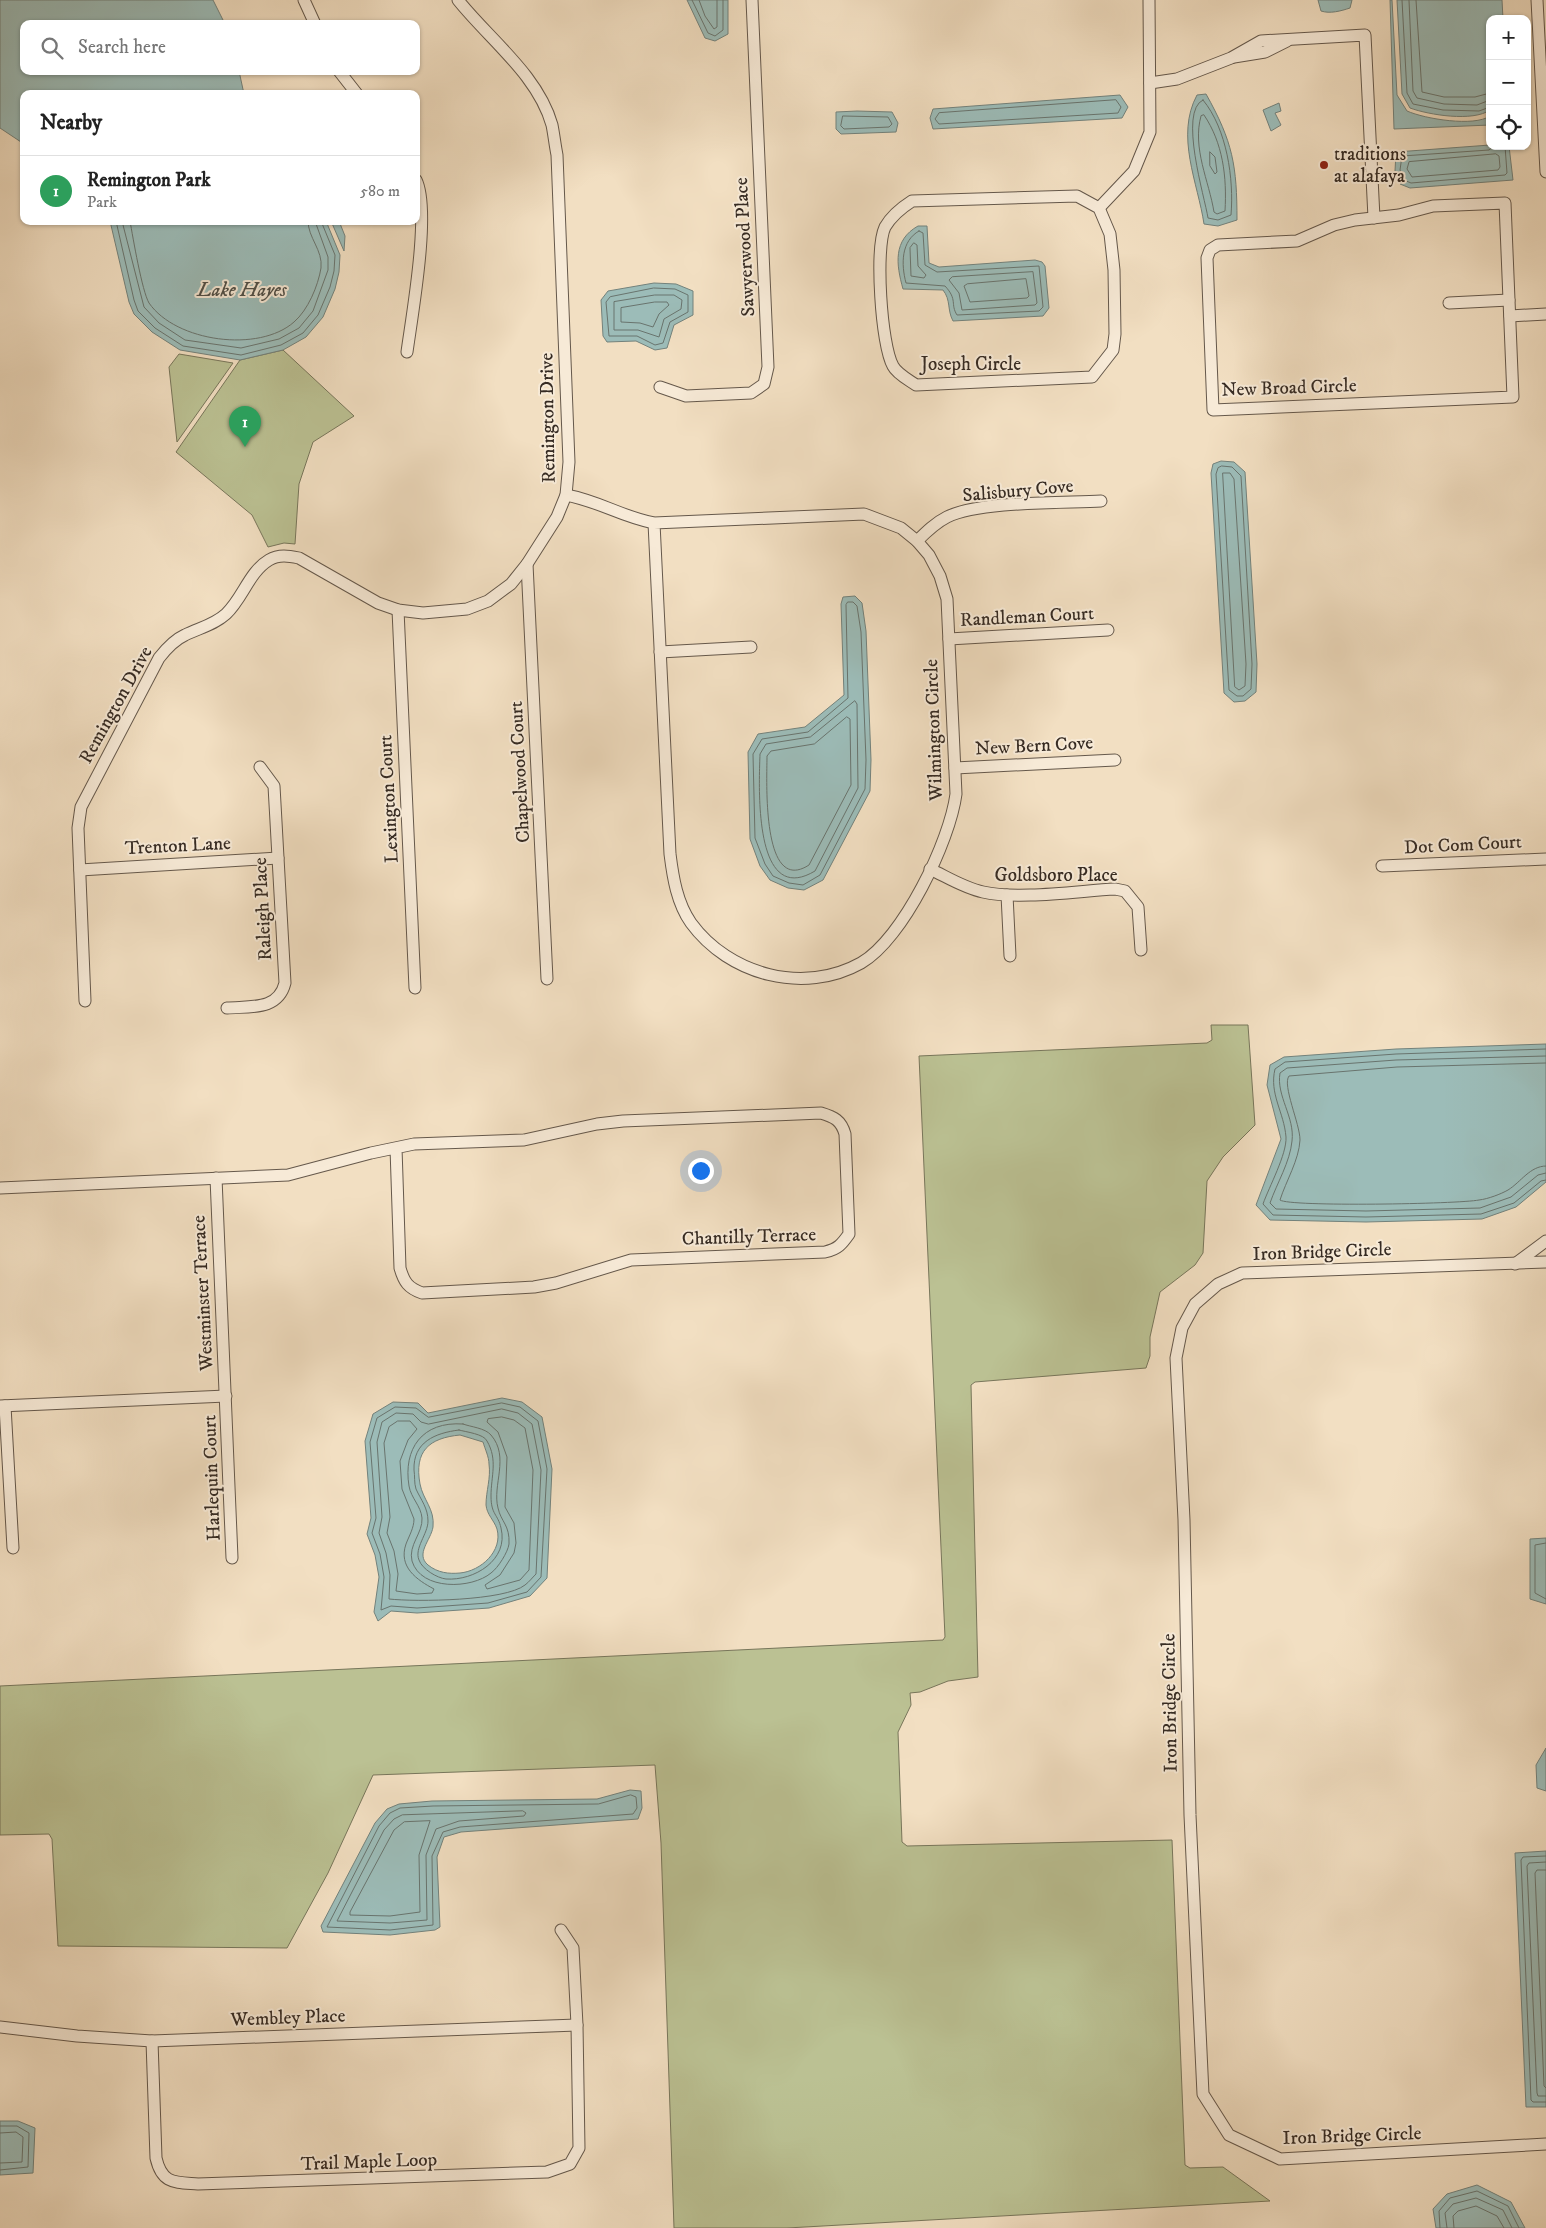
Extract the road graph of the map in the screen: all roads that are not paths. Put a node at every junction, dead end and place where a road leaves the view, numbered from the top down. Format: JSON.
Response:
{"nodes":[{"id":1,"x":304,"y":0,"type":"edge"},
{"id":2,"x":458,"y":0,"type":"edge"},
{"id":3,"x":752,"y":0,"type":"edge"},
{"id":4,"x":1149,"y":0,"type":"edge"},
{"id":5,"x":1537,"y":0,"type":"edge"},
{"id":6,"x":313,"y":20,"type":"edge"},
{"id":7,"x":342,"y":75,"type":"edge"},
{"id":8,"x":1150,"y":83,"type":"junction"},
{"id":9,"x":353,"y":90,"type":"edge"},
{"id":10,"x":1546,"y":172,"type":"edge"},
{"id":11,"x":420,"y":199,"type":"edge"},
{"id":12,"x":1099,"y":208,"type":"junction"},
{"id":13,"x":1374,"y":218,"type":"junction"},
{"id":14,"x":1510,"y":300,"type":"junction"},
{"id":15,"x":1448,"y":303,"type":"dead end"},
{"id":16,"x":1546,"y":314,"type":"edge"},
{"id":17,"x":1510,"y":316,"type":"junction"},
{"id":18,"x":407,"y":352,"type":"dead end"},
{"id":19,"x":660,"y":386,"type":"dead end"},
{"id":20,"x":566,"y":495,"type":"junction"},
{"id":21,"x":1101,"y":501,"type":"dead end"},
{"id":22,"x":654,"y":523,"type":"junction"},
{"id":23,"x":917,"y":541,"type":"junction"},
{"id":24,"x":527,"y":564,"type":"junction"},
{"id":25,"x":398,"y":610,"type":"junction"},
{"id":26,"x":1108,"y":630,"type":"dead end"},
{"id":27,"x":948,"y":639,"type":"junction"},
{"id":28,"x":751,"y":647,"type":"dead end"},
{"id":29,"x":660,"y":652,"type":"junction"},
{"id":30,"x":1115,"y":760,"type":"dead end"},
{"id":31,"x":260,"y":767,"type":"dead end"},
{"id":32,"x":955,"y":768,"type":"junction"},
{"id":33,"x":278,"y":858,"type":"junction"},
{"id":34,"x":1546,"y":859,"type":"edge"},
{"id":35,"x":1382,"y":866,"type":"dead end"},
{"id":36,"x":930,"y":869,"type":"junction"},
{"id":37,"x":80,"y":870,"type":"junction"},
{"id":38,"x":1007,"y":895,"type":"junction"},
{"id":39,"x":1141,"y":950,"type":"dead end"},
{"id":40,"x":1010,"y":956,"type":"dead end"},
{"id":41,"x":547,"y":979,"type":"dead end"},
{"id":42,"x":415,"y":988,"type":"dead end"},
{"id":43,"x":85,"y":1001,"type":"dead end"},
{"id":44,"x":228,"y":1008,"type":"dead end"},
{"id":45,"x":396,"y":1148,"type":"junction"},
{"id":46,"x":216,"y":1178,"type":"junction"},
{"id":47,"x":0,"y":1188,"type":"edge"},
{"id":48,"x":1546,"y":1241,"type":"edge"},
{"id":49,"x":1546,"y":1262,"type":"edge"},
{"id":50,"x":1515,"y":1264,"type":"junction"},
{"id":51,"x":226,"y":1396,"type":"junction"},
{"id":52,"x":3,"y":1406,"type":"edge"},
{"id":53,"x":13,"y":1548,"type":"dead end"},
{"id":54,"x":232,"y":1558,"type":"dead end"},
{"id":55,"x":562,"y":1930,"type":"dead end"},
{"id":56,"x":577,"y":2025,"type":"junction"},
{"id":57,"x":0,"y":2027,"type":"edge"},
{"id":58,"x":152,"y":2041,"type":"junction"},
{"id":59,"x":1546,"y":2144,"type":"edge"}],
"edges":[{"from":1,"to":6,"type":"street"},
{"from":2,"to":20,"type":"street","name":"Remington Drive"},
{"from":3,"to":19,"type":"street","name":"Sawyerwood Place"},
{"from":4,"to":8,"type":"street"},
{"from":5,"to":10,"type":"street"},
{"from":7,"to":9,"type":"street"},
{"from":8,"to":12,"type":"street"},
{"from":8,"to":13,"type":"street"},
{"from":11,"to":18,"type":"street"},
{"from":12,"to":12,"type":"street","name":"Joseph Circle"},
{"from":13,"to":14,"type":"street","name":"New Broad Circle"},
{"from":13,"to":17,"type":"street","name":"New Broad Circle"},
{"from":14,"to":15,"type":"street"},
{"from":14,"to":17,"type":"street","name":"New Broad Circle"},
{"from":16,"to":17,"type":"street"},
{"from":20,"to":22,"type":"street","name":"Wilmington Circle"},
{"from":20,"to":24,"type":"street","name":"Remington Drive"},
{"from":21,"to":23,"type":"street","name":"Salisbury Cove"},
{"from":22,"to":23,"type":"street","name":"Wilmington Circle"},
{"from":22,"to":29,"type":"street","name":"Wilmington Circle"},
{"from":23,"to":27,"type":"street","name":"Wilmington Circle"},
{"from":24,"to":25,"type":"street","name":"Remington Drive"},
{"from":24,"to":41,"type":"street","name":"Chapelwood Court"},
{"from":25,"to":37,"type":"street","name":"Remington Drive"},
{"from":25,"to":42,"type":"street","name":"Lexington Court"},
{"from":26,"to":27,"type":"street","name":"Randleman Court"},
{"from":27,"to":32,"type":"street","name":"Wilmington Circle"},
{"from":28,"to":29,"type":"street"},
{"from":29,"to":36,"type":"street","name":"Wilmington Circle"},
{"from":30,"to":32,"type":"street","name":"New Bern Cove"},
{"from":31,"to":33,"type":"street","name":"Raleigh Place"},
{"from":32,"to":36,"type":"street","name":"Wilmington Circle"},
{"from":33,"to":37,"type":"street","name":"Trenton Lane"},
{"from":33,"to":44,"type":"street","name":"Raleigh Place"},
{"from":34,"to":35,"type":"street","name":"Dot Com Court"},
{"from":36,"to":38,"type":"street","name":"Goldsboro Place"},
{"from":37,"to":43,"type":"street","name":"Remington Drive"},
{"from":38,"to":39,"type":"street","name":"Goldsboro Place"},
{"from":38,"to":40,"type":"street"},
{"from":45,"to":45,"type":"street","name":"Chantilly Terrace"},
{"from":45,"to":46,"type":"street","name":"Chantilly Terrace"},
{"from":46,"to":47,"type":"street"},
{"from":46,"to":51,"type":"street","name":"Westminster Terrace"},
{"from":48,"to":50,"type":"street"},
{"from":49,"to":50,"type":"street","name":"Iron Bridge Circle"},
{"from":50,"to":59,"type":"street","name":"Iron Bridge Circle"},
{"from":51,"to":52,"type":"street","name":"Westminster Terrace"},
{"from":51,"to":54,"type":"street","name":"Harlequin Court"},
{"from":52,"to":53,"type":"street"},
{"from":55,"to":56,"type":"street"},
{"from":56,"to":58,"type":"street","name":"Wembley Place"},
{"from":56,"to":58,"type":"street","name":"Trail Maple Loop"},
{"from":57,"to":58,"type":"street","name":"Wembley Place"}]}
